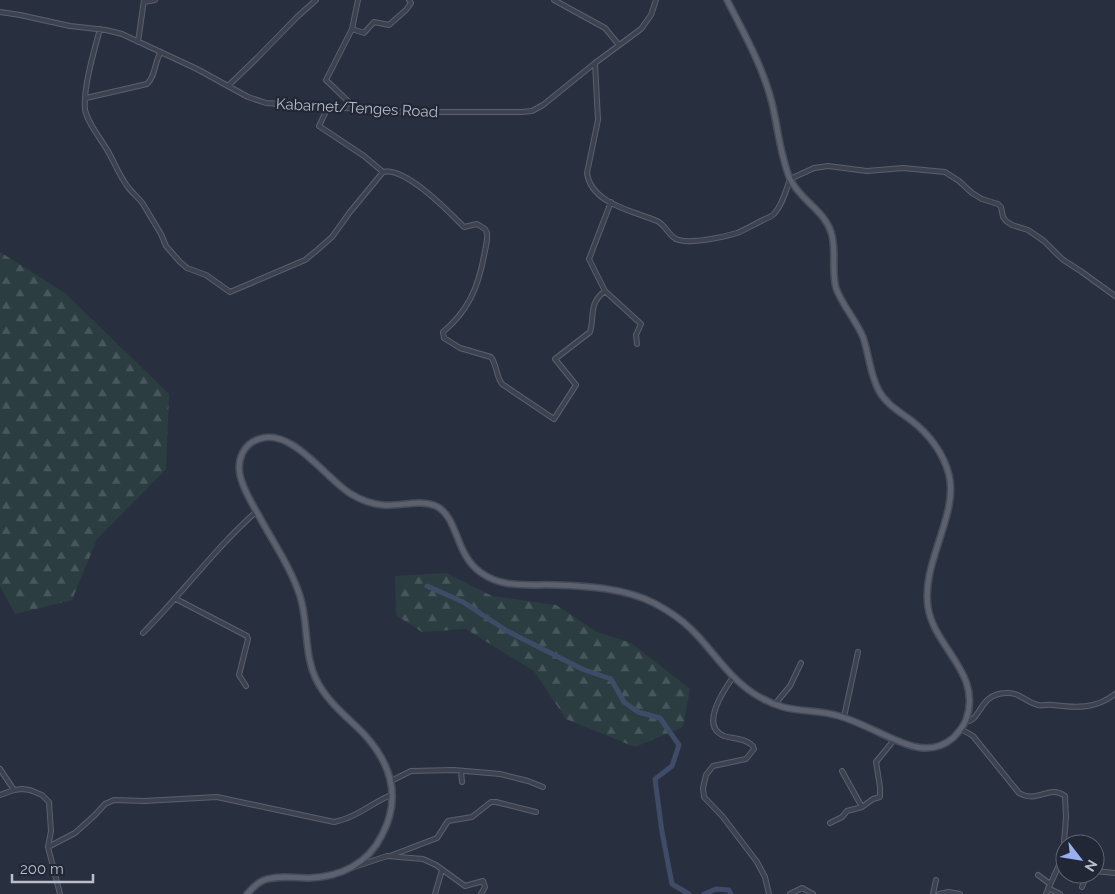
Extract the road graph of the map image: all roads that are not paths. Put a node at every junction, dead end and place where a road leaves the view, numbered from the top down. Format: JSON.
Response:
{"nodes":[{"id":1,"x":156,"y":0,"type":"edge"},
{"id":2,"x":316,"y":0,"type":"edge"},
{"id":3,"x":358,"y":0,"type":"edge"},
{"id":4,"x":409,"y":0,"type":"edge"},
{"id":5,"x":554,"y":0,"type":"edge"},
{"id":6,"x":656,"y":0,"type":"edge"},
{"id":7,"x":727,"y":0,"type":"edge"},
{"id":8,"x":144,"y":1,"type":"edge"},
{"id":9,"x":0,"y":12,"type":"edge"},
{"id":10,"x":352,"y":29,"type":"junction"},
{"id":11,"x":100,"y":30,"type":"junction"},
{"id":12,"x":138,"y":42,"type":"junction"},
{"id":13,"x":619,"y":45,"type":"junction"},
{"id":14,"x":161,"y":52,"type":"junction"},
{"id":15,"x":595,"y":63,"type":"junction"},
{"id":16,"x":228,"y":86,"type":"junction"},
{"id":17,"x":86,"y":98,"type":"junction"},
{"id":18,"x":328,"y":107,"type":"junction"},
{"id":19,"x":355,"y":108,"type":"junction"},
{"id":20,"x":383,"y":172,"type":"junction"},
{"id":21,"x":790,"y":179,"type":"junction"},
{"id":22,"x":611,"y":202,"type":"junction"},
{"id":23,"x":605,"y":291,"type":"junction"},
{"id":24,"x":1115,"y":296,"type":"edge"},
{"id":25,"x":637,"y":344,"type":"dead end"},
{"id":26,"x":257,"y":511,"type":"junction"},
{"id":27,"x":176,"y":598,"type":"junction"},
{"id":28,"x":143,"y":632,"type":"dead end"},
{"id":29,"x":858,"y":652,"type":"dead end"},
{"id":30,"x":801,"y":663,"type":"dead end"},
{"id":31,"x":732,"y":677,"type":"junction"},
{"id":32,"x":246,"y":686,"type":"dead end"},
{"id":33,"x":1115,"y":694,"type":"edge"},
{"id":34,"x":774,"y":704,"type":"junction"},
{"id":35,"x":844,"y":718,"type":"junction"},
{"id":36,"x":965,"y":722,"type":"junction"},
{"id":37,"x":962,"y":729,"type":"junction"},
{"id":38,"x":894,"y":740,"type":"junction"},
{"id":39,"x":0,"y":769,"type":"edge"},
{"id":40,"x":461,"y":771,"type":"junction"},
{"id":41,"x":842,"y":771,"type":"dead end"},
{"id":42,"x":391,"y":781,"type":"junction"},
{"id":43,"x":462,"y":782,"type":"dead end"},
{"id":44,"x":543,"y":787,"type":"dead end"},
{"id":45,"x":14,"y":790,"type":"junction"},
{"id":46,"x":393,"y":794,"type":"junction"},
{"id":47,"x":0,"y":795,"type":"edge"},
{"id":48,"x":862,"y":807,"type":"junction"},
{"id":49,"x":536,"y":812,"type":"dead end"},
{"id":50,"x":830,"y":822,"type":"dead end"},
{"id":51,"x":1065,"y":834,"type":"edge"},
{"id":52,"x":48,"y":848,"type":"junction"},
{"id":53,"x":390,"y":856,"type":"junction"},
{"id":54,"x":353,"y":868,"type":"junction"},
{"id":55,"x":442,"y":870,"type":"junction"},
{"id":56,"x":1055,"y":874,"type":"edge"},
{"id":57,"x":1038,"y":875,"type":"dead end"},
{"id":58,"x":936,"y":880,"type":"dead end"},
{"id":59,"x":1083,"y":884,"type":"edge"},
{"id":60,"x":1049,"y":886,"type":"junction"},
{"id":61,"x":1082,"y":887,"type":"dead end"},
{"id":62,"x":60,"y":894,"type":"edge"},
{"id":63,"x":247,"y":894,"type":"edge"},
{"id":64,"x":435,"y":894,"type":"edge"},
{"id":65,"x":481,"y":894,"type":"edge"},
{"id":66,"x":769,"y":894,"type":"edge"},
{"id":67,"x":790,"y":894,"type":"edge"},
{"id":68,"x":813,"y":894,"type":"edge"},
{"id":69,"x":933,"y":894,"type":"edge"},
{"id":70,"x":940,"y":894,"type":"edge"},
{"id":71,"x":960,"y":894,"type":"edge"},
{"id":72,"x":1046,"y":894,"type":"edge"},
{"id":73,"x":1060,"y":894,"type":"edge"}],
"edges":[{"from":1,"to":8,"type":"street"},
{"from":2,"to":16,"type":"street"},
{"from":3,"to":10,"type":"street"},
{"from":4,"to":10,"type":"street"},
{"from":5,"to":13,"type":"street"},
{"from":6,"to":13,"type":"street","name":"Kabarnet/Tenges Road"},
{"from":7,"to":21,"type":"main road"},
{"from":8,"to":12,"type":"street"},
{"from":9,"to":11,"type":"street","name":"Kabarnet/Tenges Road"},
{"from":10,"to":19,"type":"street"},
{"from":11,"to":12,"type":"street","name":"Kabarnet/Tenges Road"},
{"from":11,"to":17,"type":"street"},
{"from":12,"to":14,"type":"street","name":"Kabarnet/Tenges Road"},
{"from":13,"to":15,"type":"street","name":"Kabarnet/Tenges Road"},
{"from":14,"to":16,"type":"street","name":"Kabarnet/Tenges Road"},
{"from":14,"to":17,"type":"street"},
{"from":15,"to":19,"type":"street","name":"Kabarnet/Tenges Road"},
{"from":15,"to":22,"type":"street"},
{"from":16,"to":18,"type":"street","name":"Kabarnet/Tenges Road"},
{"from":17,"to":20,"type":"street"},
{"from":18,"to":19,"type":"street","name":"Kabarnet/Tenges Road"},
{"from":18,"to":20,"type":"street"},
{"from":20,"to":23,"type":"street"},
{"from":21,"to":22,"type":"street"},
{"from":21,"to":24,"type":"street"},
{"from":21,"to":36,"type":"main road"},
{"from":22,"to":23,"type":"street"},
{"from":23,"to":25,"type":"street"},
{"from":26,"to":27,"type":"street"},
{"from":26,"to":31,"type":"main road"},
{"from":26,"to":42,"type":"main road"},
{"from":27,"to":28,"type":"street"},
{"from":27,"to":32,"type":"street"},
{"from":29,"to":35,"type":"street"},
{"from":30,"to":34,"type":"street"},
{"from":31,"to":34,"type":"main road"},
{"from":31,"to":66,"type":"street"},
{"from":33,"to":36,"type":"street"},
{"from":34,"to":35,"type":"main road"},
{"from":35,"to":38,"type":"main road"},
{"from":36,"to":37,"type":"main road"},
{"from":37,"to":38,"type":"main road"},
{"from":37,"to":51,"type":"street"},
{"from":38,"to":48,"type":"street"},
{"from":39,"to":45,"type":"street"},
{"from":40,"to":42,"type":"street"},
{"from":40,"to":43,"type":"street"},
{"from":40,"to":44,"type":"street"},
{"from":41,"to":48,"type":"street"},
{"from":42,"to":46,"type":"main road"},
{"from":45,"to":47,"type":"street"},
{"from":45,"to":52,"type":"street"},
{"from":46,"to":52,"type":"street"},
{"from":46,"to":54,"type":"main road"},
{"from":48,"to":50,"type":"street"},
{"from":49,"to":53,"type":"street"},
{"from":52,"to":62,"type":"street"},
{"from":53,"to":54,"type":"street"},
{"from":53,"to":55,"type":"street"},
{"from":54,"to":63,"type":"main road"},
{"from":55,"to":64,"type":"street"},
{"from":55,"to":65,"type":"street"},
{"from":56,"to":60,"type":"street"},
{"from":57,"to":60,"type":"street"},
{"from":58,"to":69,"type":"street"},
{"from":59,"to":61,"type":"street"},
{"from":60,"to":72,"type":"street"},
{"from":60,"to":73,"type":"street"},
{"from":67,"to":68,"type":"street"},
{"from":70,"to":71,"type":"street"}]}
